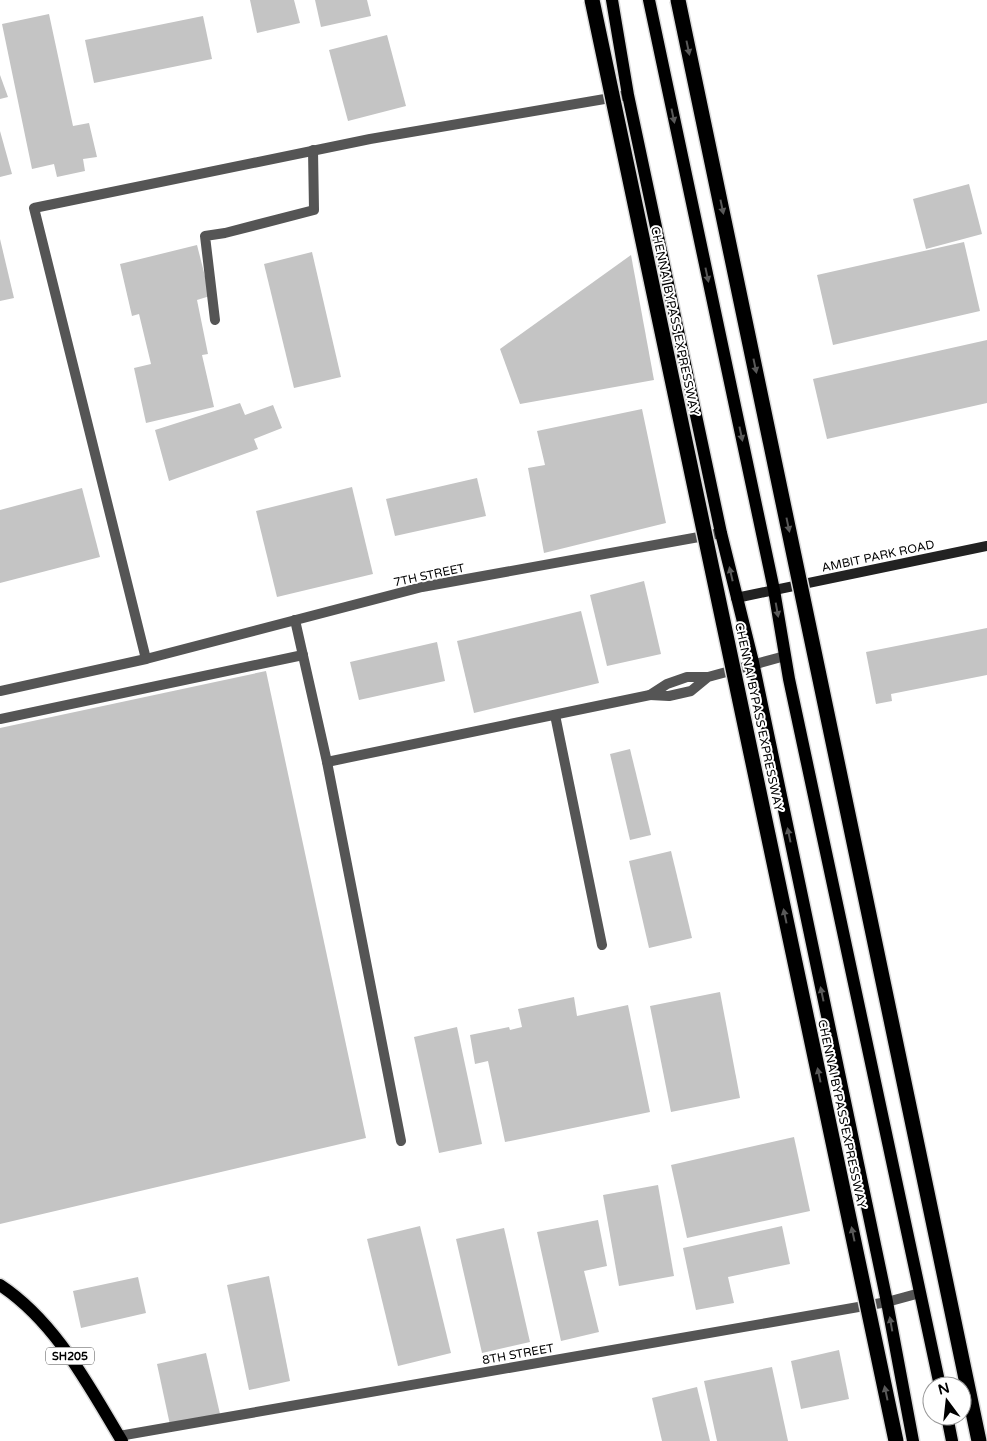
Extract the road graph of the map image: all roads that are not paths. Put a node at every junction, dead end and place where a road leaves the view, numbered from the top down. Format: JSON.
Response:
{"nodes":[{"id":1,"x":592,"y":0,"type":"edge"},
{"id":2,"x":612,"y":0,"type":"edge"},
{"id":3,"x":649,"y":0,"type":"edge"},
{"id":4,"x":678,"y":0,"type":"edge"},
{"id":5,"x":628,"y":95,"type":"junction"},
{"id":6,"x":313,"y":150,"type":"junction"},
{"id":7,"x":215,"y":320,"type":"dead end"},
{"id":8,"x":722,"y":533,"type":"junction"},
{"id":9,"x":987,"y":546,"type":"edge"},
{"id":10,"x":774,"y":590,"type":"junction"},
{"id":11,"x":736,"y":598,"type":"junction"},
{"id":12,"x":295,"y":620,"type":"junction"},
{"id":13,"x":303,"y":655,"type":"junction"},
{"id":14,"x":785,"y":656,"type":"junction"},
{"id":15,"x":146,"y":658,"type":"junction"},
{"id":16,"x":753,"y":665,"type":"junction"},
{"id":17,"x":0,"y":691,"type":"edge"},
{"id":18,"x":554,"y":715,"type":"junction"},
{"id":19,"x":0,"y":719,"type":"edge"},
{"id":20,"x":327,"y":762,"type":"junction"},
{"id":21,"x":602,"y":945,"type":"dead end"},
{"id":22,"x":401,"y":1141,"type":"dead end"},
{"id":23,"x":0,"y":1285,"type":"edge"},
{"id":24,"x":920,"y":1293,"type":"junction"},
{"id":25,"x":887,"y":1302,"type":"junction"},
{"id":26,"x":938,"y":1376,"type":"edge"},
{"id":27,"x":949,"y":1426,"type":"edge"},
{"id":28,"x":121,"y":1438,"type":"edge"},
{"id":29,"x":896,"y":1441,"type":"edge"},
{"id":30,"x":913,"y":1441,"type":"edge"},
{"id":31,"x":952,"y":1441,"type":"edge"},
{"id":32,"x":979,"y":1441,"type":"edge"}],
"edges":[{"from":29,"to":1,"type":"highway","name":"CHENNAI BYPASS EXPRESSWAY","one_way":true,"bridge":true},
{"from":2,"to":5,"type":"main road"},
{"from":3,"to":10,"type":"main road","one_way":true},
{"from":4,"to":32,"type":"highway","one_way":true,"bridge":true},
{"from":5,"to":6,"type":"street"},
{"from":5,"to":8,"type":"main road"},
{"from":6,"to":7,"type":"street"},
{"from":6,"to":15,"type":"street"},
{"from":11,"to":8,"type":"main road","one_way":true},
{"from":8,"to":12,"type":"street","name":"7TH STREET"},
{"from":9,"to":10,"type":"street","name":"AMBIT PARK ROAD"},
{"from":10,"to":11,"type":"street","name":"AMBIT PARK ROAD"},
{"from":10,"to":14,"type":"main road","one_way":true},
{"from":11,"to":16,"type":"main road"},
{"from":12,"to":13,"type":"street"},
{"from":12,"to":15,"type":"street","name":"7TH STREET"},
{"from":13,"to":19,"type":"street"},
{"from":13,"to":20,"type":"street"},
{"from":14,"to":16,"type":"street"},
{"from":14,"to":24,"type":"main road"},
{"from":15,"to":17,"type":"street","name":"7TH STREET"},
{"from":16,"to":18,"type":"street"},
{"from":25,"to":16,"type":"main road","one_way":true},
{"from":18,"to":20,"type":"street"},
{"from":18,"to":21,"type":"street"},
{"from":20,"to":22,"type":"street"},
{"from":23,"to":28,"type":"main road","number":"SH205"},
{"from":24,"to":25,"type":"street","name":"8TH STREET"},
{"from":24,"to":26,"type":"main road"},
{"from":25,"to":28,"type":"street","name":"8TH STREET"},
{"from":30,"to":25,"type":"main road","one_way":true},
{"from":27,"to":31,"type":"main road"}]}
